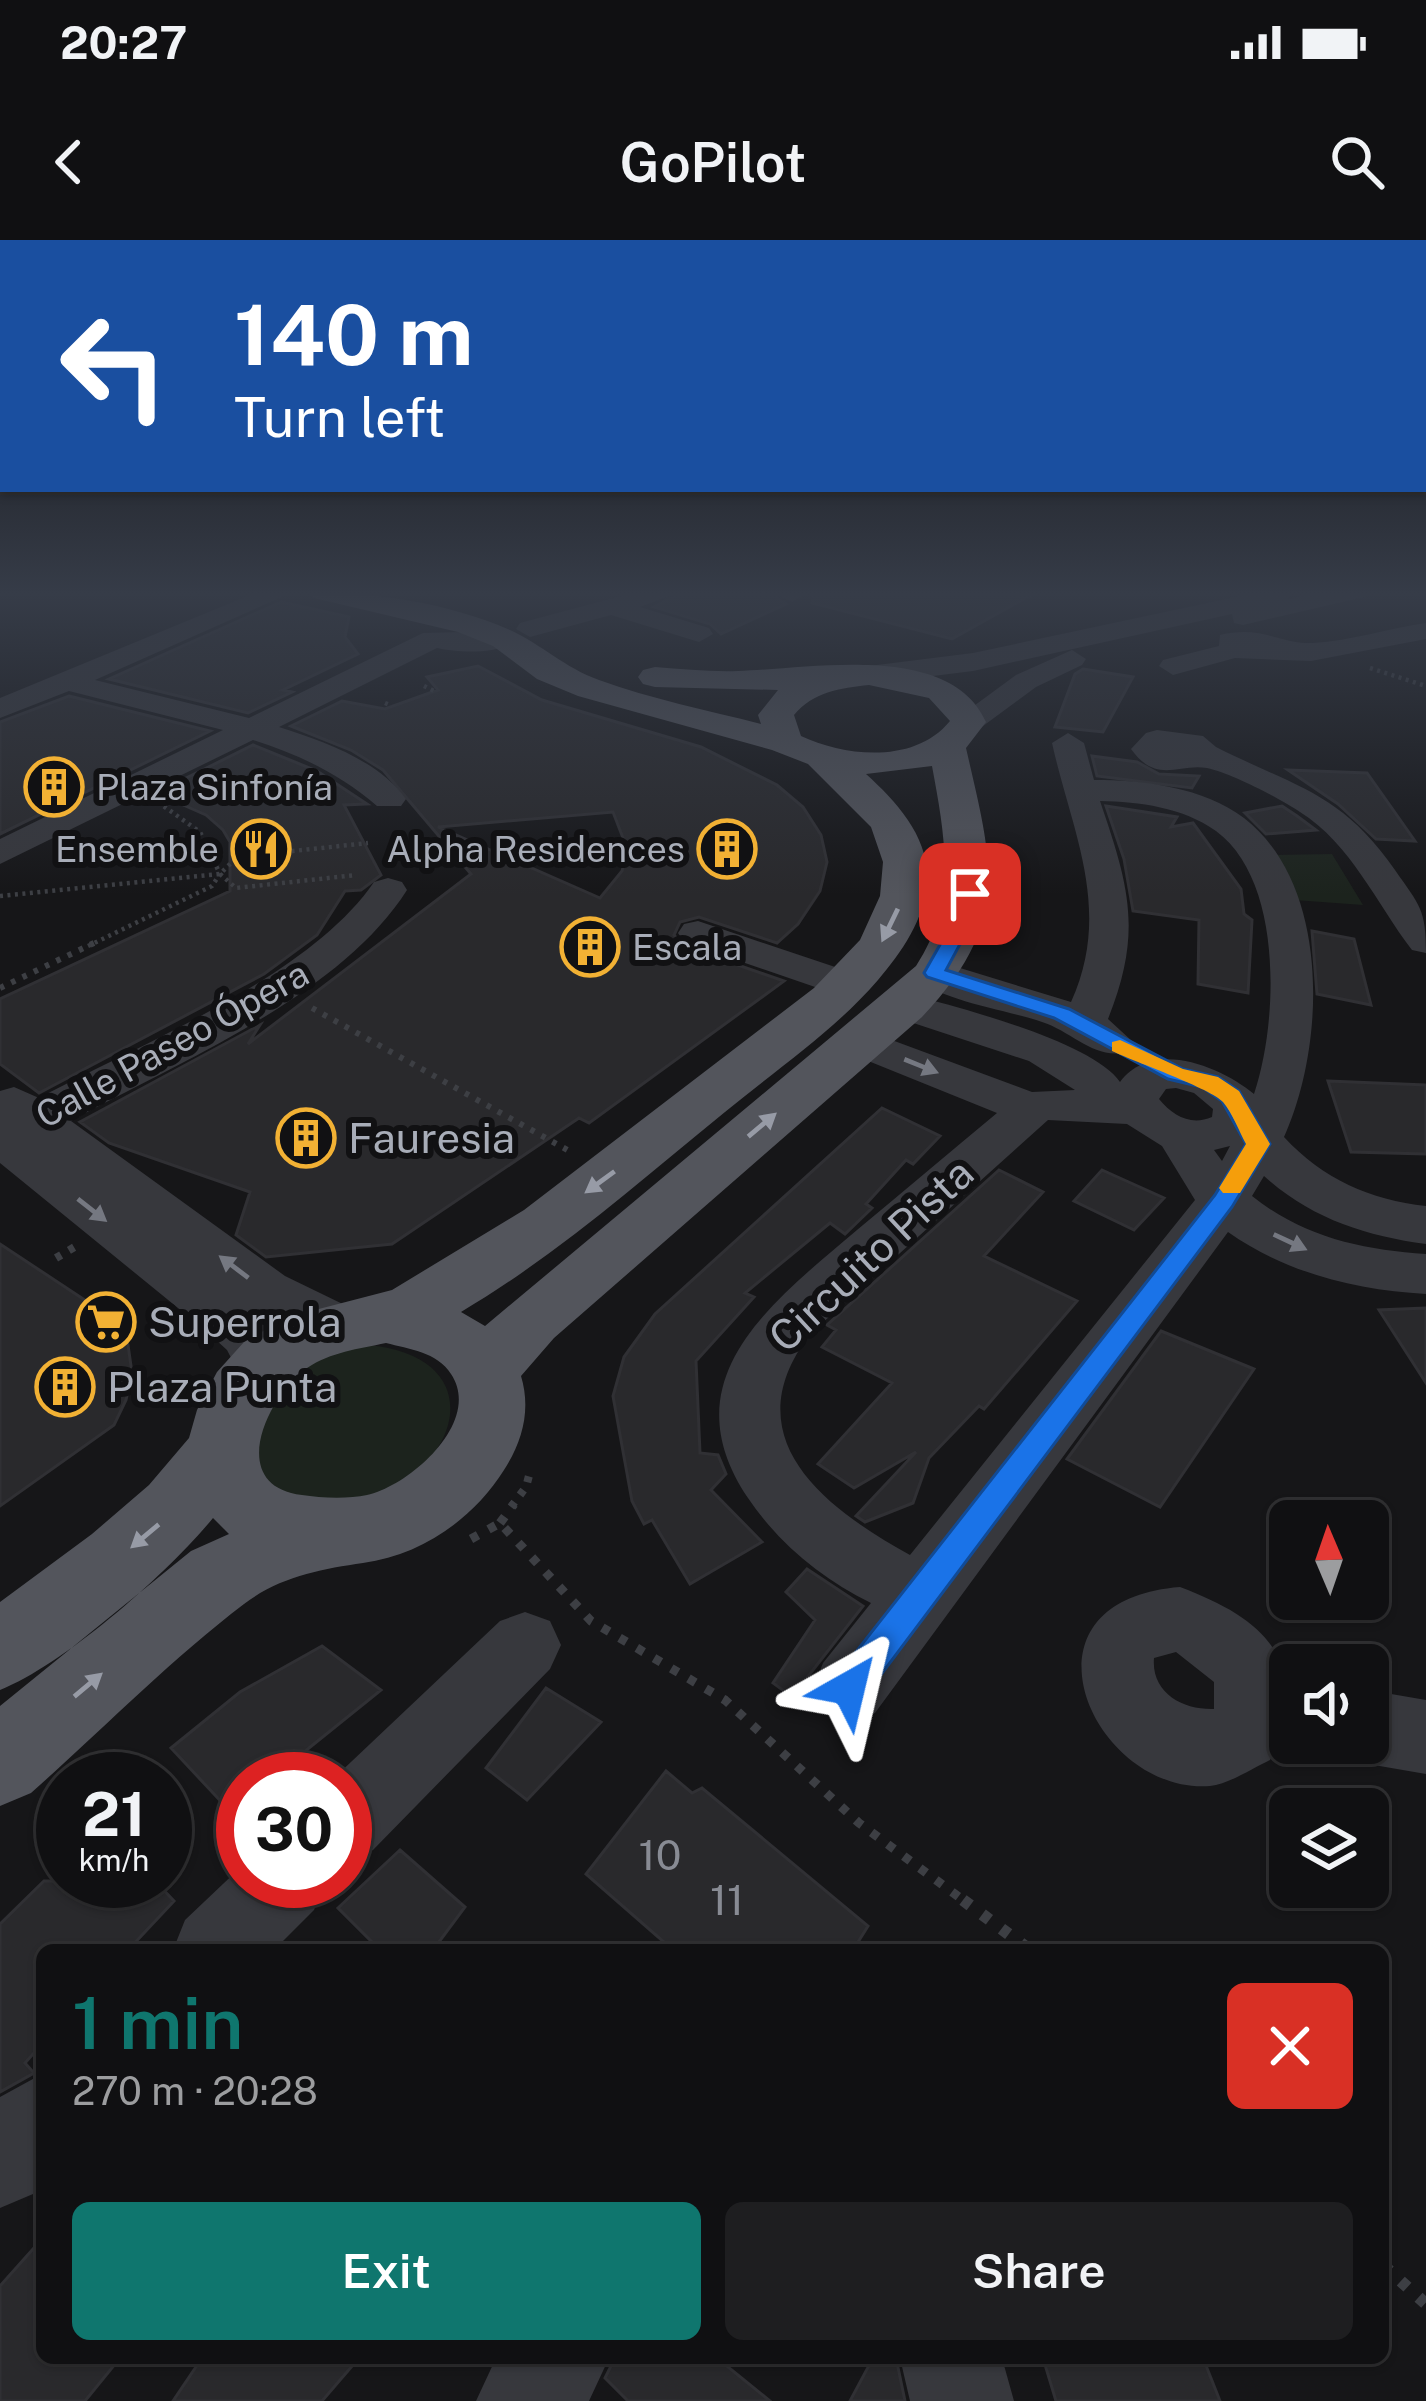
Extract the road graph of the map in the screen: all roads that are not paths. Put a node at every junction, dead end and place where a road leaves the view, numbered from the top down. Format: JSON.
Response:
{"nodes":[{"id":1,"x":39,"y":693,"type":"edge"},
{"id":2,"x":109,"y":693,"type":"edge"},
{"id":3,"x":334,"y":693,"type":"edge"},
{"id":4,"x":605,"y":693,"type":"edge"},
{"id":5,"x":724,"y":693,"type":"edge"},
{"id":6,"x":799,"y":693,"type":"edge"},
{"id":7,"x":943,"y":693,"type":"edge"},
{"id":8,"x":1011,"y":693,"type":"edge"},
{"id":9,"x":0,"y":709,"type":"edge"},
{"id":10,"x":674,"y":710,"type":"junction"},
{"id":11,"x":958,"y":734,"type":"junction"},
{"id":12,"x":260,"y":735,"type":"junction"},
{"id":13,"x":804,"y":750,"type":"junction"},
{"id":14,"x":1059,"y":757,"type":"junction"},
{"id":15,"x":958,"y":803,"type":"junction"},
{"id":16,"x":880,"y":810,"type":"junction"},
{"id":17,"x":0,"y":853,"type":"edge"},
{"id":18,"x":0,"y":867,"type":"edge"},
{"id":19,"x":698,"y":933,"type":"dead end"},
{"id":20,"x":1426,"y":941,"type":"edge"},
{"id":21,"x":847,"y":985,"type":"junction"},
{"id":22,"x":919,"y":989,"type":"junction"},
{"id":23,"x":862,"y":1042,"type":"junction"},
{"id":24,"x":1163,"y":1090,"type":"junction"},
{"id":25,"x":1006,"y":1100,"type":"junction"},
{"id":26,"x":8,"y":1126,"type":"edge"},
{"id":27,"x":1223,"y":1201,"type":"junction"},
{"id":28,"x":1426,"y":1225,"type":"edge"},
{"id":29,"x":1426,"y":1274,"type":"edge"},
{"id":30,"x":360,"y":1322,"type":"junction"},
{"id":31,"x":264,"y":1365,"type":"junction"},
{"id":32,"x":486,"y":1370,"type":"junction"},
{"id":33,"x":222,"y":1449,"type":"junction"},
{"id":34,"x":328,"y":1534,"type":"junction"},
{"id":35,"x":921,"y":1593,"type":"junction"},
{"id":36,"x":525,"y":1645,"type":"dead end"},
{"id":37,"x":0,"y":1651,"type":"edge"},
{"id":38,"x":849,"y":1688,"type":"dead end"},
{"id":39,"x":1389,"y":1731,"type":"edge"},
{"id":40,"x":1426,"y":1737,"type":"edge"},
{"id":41,"x":0,"y":1762,"type":"edge"},
{"id":42,"x":372,"y":1795,"type":"edge"},
{"id":43,"x":258,"y":1908,"type":"edge"},
{"id":44,"x":221,"y":1944,"type":"edge"},
{"id":45,"x":36,"y":2126,"type":"edge"},
{"id":46,"x":0,"y":2161,"type":"edge"},
{"id":47,"x":554,"y":2364,"type":"edge"},
{"id":48,"x":953,"y":2364,"type":"edge"},
{"id":49,"x":529,"y":2401,"type":"edge"},
{"id":50,"x":962,"y":2401,"type":"edge"}],
"edges":[{"from":1,"to":9,"type":"street"},
{"from":2,"to":12,"type":"street"},
{"from":3,"to":12,"type":"street"},
{"from":4,"to":10,"type":"main road"},
{"from":5,"to":10,"type":"main road"},
{"from":6,"to":13,"type":"main road"},
{"from":7,"to":11,"type":"main road"},
{"from":8,"to":11,"type":"street"},
{"from":10,"to":13,"type":"main road"},
{"from":11,"to":13,"type":"main road"},
{"from":11,"to":15,"type":"main road"},
{"from":12,"to":17,"type":"street"},
{"from":12,"to":18,"type":"street"},
{"from":12,"to":26,"type":"street","name":"Calle Paseo Ópera"},
{"from":13,"to":16,"type":"main road"},
{"from":14,"to":20,"type":"street"},
{"from":14,"to":24,"type":"street"},
{"from":14,"to":24,"type":"street"},
{"from":15,"to":16,"type":"main road"},
{"from":15,"to":22,"type":"main road"},
{"from":16,"to":21,"type":"main road","one_way":true},
{"from":19,"to":21,"type":"street"},
{"from":21,"to":30,"type":"main road","one_way":true},
{"from":22,"to":23,"type":"main road"},
{"from":22,"to":24,"type":"street"},
{"from":22,"to":24,"type":"street"},
{"from":23,"to":25,"type":"street","one_way":true},
{"from":32,"to":23,"type":"main road","one_way":true},
{"from":24,"to":25,"type":"street"},
{"from":24,"to":27,"type":"street"},
{"from":24,"to":27,"type":"street"},
{"from":24,"to":28,"type":"street"},
{"from":25,"to":35,"type":"street","name":"Circuito Pista"},
{"from":30,"to":26,"type":"street","one_way":true},
{"from":26,"to":31,"type":"street","one_way":true},
{"from":27,"to":29,"type":"street","one_way":true},
{"from":27,"to":35,"type":"street"},
{"from":30,"to":31,"type":"main road"},
{"from":30,"to":32,"type":"main road"},
{"from":31,"to":33,"type":"main road"},
{"from":32,"to":34,"type":"main road"},
{"from":33,"to":34,"type":"main road"},
{"from":33,"to":37,"type":"main road","one_way":true},
{"from":41,"to":34,"type":"main road","one_way":true},
{"from":35,"to":38,"type":"street"},
{"from":36,"to":42,"type":"street"},
{"from":39,"to":40,"type":"street"},
{"from":43,"to":44,"type":"street"},
{"from":45,"to":46,"type":"street"},
{"from":47,"to":49,"type":"street"},
{"from":48,"to":50,"type":"street"}]}
